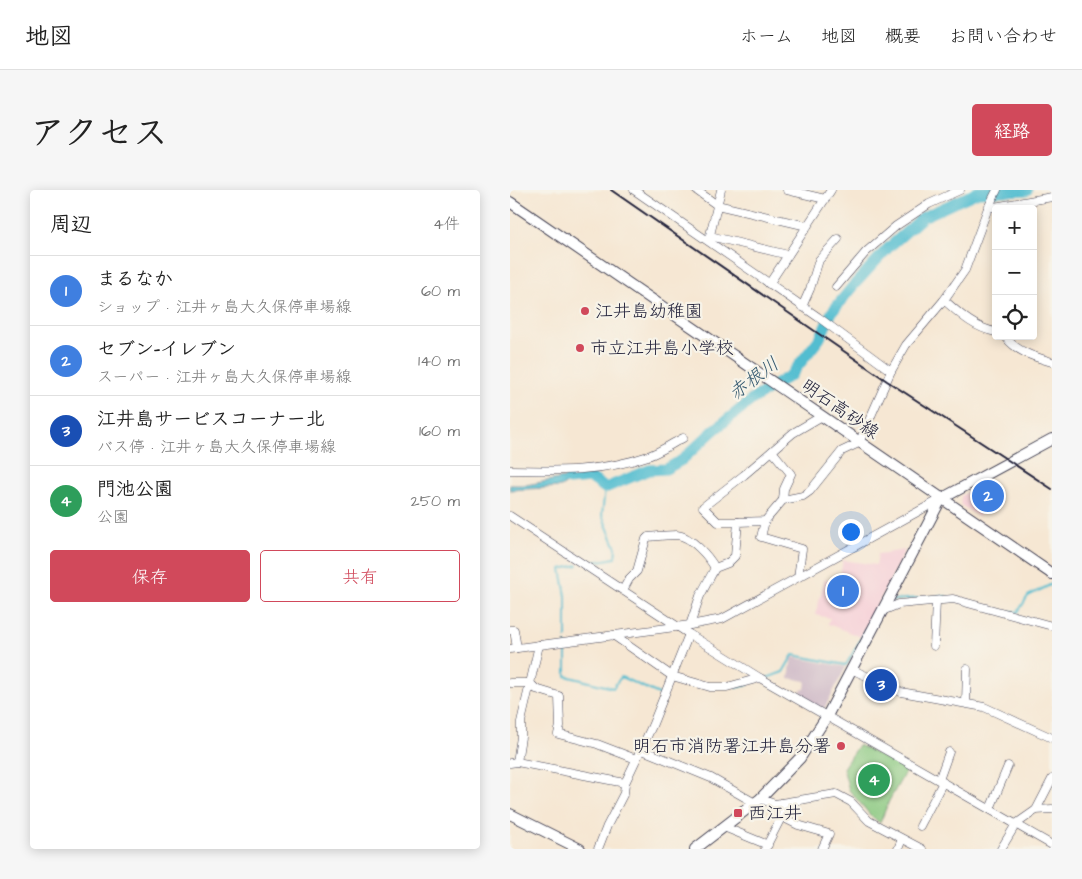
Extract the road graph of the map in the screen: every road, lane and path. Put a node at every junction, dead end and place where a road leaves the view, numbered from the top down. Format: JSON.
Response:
{"nodes":[{"id":1,"x":634,"y":190,"type":"edge"},
{"id":2,"x":696,"y":190,"type":"edge"},
{"id":3,"x":721,"y":190,"type":"edge"},
{"id":4,"x":787,"y":190,"type":"edge"},
{"id":5,"x":831,"y":190,"type":"edge"},
{"id":6,"x":960,"y":190,"type":"edge"},
{"id":7,"x":997,"y":190,"type":"edge"},
{"id":8,"x":1052,"y":197,"type":"edge"},
{"id":9,"x":825,"y":199,"type":"junction"},
{"id":10,"x":510,"y":202,"type":"edge"},
{"id":11,"x":718,"y":205,"type":"junction"},
{"id":12,"x":988,"y":208,"type":"junction"},
{"id":13,"x":807,"y":226,"type":"junction"},
{"id":14,"x":709,"y":239,"type":"junction"},
{"id":15,"x":838,"y":240,"type":"dead end"},
{"id":16,"x":788,"y":255,"type":"junction"},
{"id":17,"x":769,"y":284,"type":"junction"},
{"id":18,"x":836,"y":287,"type":"dead end"},
{"id":19,"x":944,"y":300,"type":"junction"},
{"id":20,"x":802,"y":307,"type":"junction"},
{"id":21,"x":992,"y":331,"type":"edge"},
{"id":22,"x":1008,"y":340,"type":"edge"},
{"id":23,"x":1052,"y":362,"type":"edge"},
{"id":24,"x":891,"y":371,"type":"junction"},
{"id":25,"x":822,"y":416,"type":"junction"},
{"id":26,"x":682,"y":438,"type":"dead end"},
{"id":27,"x":1052,"y":439,"type":"edge"},
{"id":28,"x":860,"y":442,"type":"junction"},
{"id":29,"x":772,"y":451,"type":"junction"},
{"id":30,"x":510,"y":470,"type":"edge"},
{"id":31,"x":941,"y":499,"type":"junction"},
{"id":32,"x":783,"y":500,"type":"junction"},
{"id":33,"x":510,"y":516,"type":"edge"},
{"id":34,"x":766,"y":521,"type":"junction"},
{"id":35,"x":738,"y":522,"type":"junction"},
{"id":36,"x":716,"y":568,"type":"junction"},
{"id":37,"x":1052,"y":574,"type":"edge"},
{"id":38,"x":798,"y":577,"type":"junction"},
{"id":39,"x":623,"y":590,"type":"junction"},
{"id":40,"x":936,"y":600,"type":"junction"},
{"id":41,"x":882,"y":611,"type":"junction"},
{"id":42,"x":690,"y":625,"type":"junction"},
{"id":43,"x":679,"y":626,"type":"junction"},
{"id":44,"x":1052,"y":626,"type":"edge"},
{"id":45,"x":510,"y":630,"type":"edge"},
{"id":46,"x":688,"y":634,"type":"junction"},
{"id":47,"x":613,"y":635,"type":"junction"},
{"id":48,"x":539,"y":645,"type":"junction"},
{"id":49,"x":934,"y":646,"type":"dead end"},
{"id":50,"x":514,"y":649,"type":"edge"},
{"id":51,"x":851,"y":669,"type":"junction"},
{"id":52,"x":967,"y":669,"type":"dead end"},
{"id":53,"x":672,"y":676,"type":"junction"},
{"id":54,"x":760,"y":678,"type":"junction"},
{"id":55,"x":510,"y":683,"type":"edge"},
{"id":56,"x":530,"y":683,"type":"junction"},
{"id":57,"x":966,"y":703,"type":"junction"},
{"id":58,"x":827,"y":716,"type":"junction"},
{"id":59,"x":1052,"y":738,"type":"edge"},
{"id":60,"x":640,"y":749,"type":"junction"},
{"id":61,"x":950,"y":752,"type":"dead end"},
{"id":62,"x":636,"y":759,"type":"junction"},
{"id":63,"x":514,"y":762,"type":"edge"},
{"id":64,"x":1008,"y":766,"type":"dead end"},
{"id":65,"x":1052,"y":778,"type":"edge"},
{"id":66,"x":941,"y":781,"type":"junction"},
{"id":67,"x":626,"y":783,"type":"junction"},
{"id":68,"x":757,"y":801,"type":"junction"},
{"id":69,"x":782,"y":803,"type":"junction"},
{"id":70,"x":990,"y":809,"type":"junction"},
{"id":71,"x":1052,"y":809,"type":"edge"},
{"id":72,"x":1036,"y":810,"type":"junction"},
{"id":73,"x":510,"y":814,"type":"edge"},
{"id":74,"x":782,"y":817,"type":"junction"},
{"id":75,"x":1016,"y":824,"type":"junction"},
{"id":76,"x":920,"y":826,"type":"dead end"},
{"id":77,"x":724,"y":827,"type":"junction"},
{"id":78,"x":902,"y":839,"type":"junction"},
{"id":79,"x":1052,"y":845,"type":"edge"},
{"id":80,"x":766,"y":847,"type":"edge"},
{"id":81,"x":580,"y":849,"type":"edge"},
{"id":82,"x":598,"y":849,"type":"edge"},
{"id":83,"x":695,"y":849,"type":"edge"},
{"id":84,"x":822,"y":849,"type":"edge"},
{"id":85,"x":898,"y":849,"type":"edge"},
{"id":86,"x":922,"y":849,"type":"edge"},
{"id":87,"x":1001,"y":849,"type":"edge"}],
"edges":[{"from":1,"to":14,"type":"street"},
{"from":2,"to":11,"type":"street"},
{"from":3,"to":11,"type":"street"},
{"from":4,"to":9,"type":"street"},
{"from":5,"to":9,"type":"street"},
{"from":6,"to":18,"type":"street"},
{"from":7,"to":12,"type":"street"},
{"from":8,"to":12,"type":"street"},
{"from":9,"to":13,"type":"street"},
{"from":10,"to":25,"type":"main road","name":"明石高砂線"},
{"from":11,"to":13,"type":"street"},
{"from":11,"to":14,"type":"street"},
{"from":12,"to":19,"type":"street"},
{"from":13,"to":16,"type":"street"},
{"from":14,"to":16,"type":"street"},
{"from":14,"to":17,"type":"street"},
{"from":15,"to":20,"type":"street"},
{"from":16,"to":17,"type":"street"},
{"from":17,"to":20,"type":"street"},
{"from":19,"to":21,"type":"street"},
{"from":19,"to":24,"type":"street"},
{"from":20,"to":24,"type":"street"},
{"from":22,"to":23,"type":"street"},
{"from":24,"to":28,"type":"street"},
{"from":25,"to":28,"type":"main road","name":"明石高砂線"},
{"from":25,"to":29,"type":"street"},
{"from":26,"to":30,"type":"street"},
{"from":27,"to":31,"type":"main road"},
{"from":28,"to":31,"type":"main road","name":"明石高砂線"},
{"from":28,"to":32,"type":"street"},
{"from":29,"to":32,"type":"street"},
{"from":29,"to":35,"type":"street"},
{"from":31,"to":37,"type":"main road","name":"明石高砂線"},
{"from":31,"to":38,"type":"street"},
{"from":31,"to":41,"type":"main road"},
{"from":32,"to":34,"type":"street"},
{"from":33,"to":39,"type":"street"},
{"from":34,"to":35,"type":"street"},
{"from":34,"to":38,"type":"street"},
{"from":35,"to":36,"type":"street"},
{"from":36,"to":39,"type":"street"},
{"from":36,"to":42,"type":"street"},
{"from":38,"to":42,"type":"street"},
{"from":39,"to":43,"type":"street"},
{"from":40,"to":41,"type":"street"},
{"from":40,"to":44,"type":"street"},
{"from":40,"to":49,"type":"street"},
{"from":41,"to":51,"type":"main road"},
{"from":42,"to":43,"type":"street"},
{"from":43,"to":46,"type":"street"},
{"from":43,"to":47,"type":"street"},
{"from":45,"to":50,"type":"street"},
{"from":46,"to":53,"type":"street"},
{"from":46,"to":54,"type":"street"},
{"from":47,"to":48,"type":"street"},
{"from":47,"to":53,"type":"street"},
{"from":48,"to":50,"type":"street"},
{"from":48,"to":56,"type":"street"},
{"from":51,"to":57,"type":"street"},
{"from":51,"to":58,"type":"main road"},
{"from":52,"to":57,"type":"street"},
{"from":53,"to":54,"type":"street"},
{"from":53,"to":60,"type":"street"},
{"from":54,"to":58,"type":"street"},
{"from":55,"to":56,"type":"street"},
{"from":56,"to":62,"type":"street"},
{"from":56,"to":63,"type":"street"},
{"from":57,"to":59,"type":"street"},
{"from":58,"to":66,"type":"street"},
{"from":58,"to":68,"type":"main road"},
{"from":60,"to":62,"type":"street"},
{"from":60,"to":68,"type":"street"},
{"from":61,"to":66,"type":"street"},
{"from":62,"to":67,"type":"street"},
{"from":63,"to":67,"type":"street"},
{"from":64,"to":70,"type":"street"},
{"from":65,"to":72,"type":"street"},
{"from":66,"to":70,"type":"street"},
{"from":66,"to":76,"type":"street"},
{"from":67,"to":82,"type":"street"},
{"from":68,"to":69,"type":"street"},
{"from":68,"to":77,"type":"main road"},
{"from":69,"to":74,"type":"street"},
{"from":69,"to":78,"type":"street"},
{"from":70,"to":75,"type":"street"},
{"from":71,"to":72,"type":"street"},
{"from":72,"to":75,"type":"street"},
{"from":73,"to":81,"type":"main road"},
{"from":74,"to":80,"type":"street"},
{"from":74,"to":84,"type":"street"},
{"from":75,"to":79,"type":"street"},
{"from":75,"to":87,"type":"street"},
{"from":77,"to":80,"type":"street"},
{"from":77,"to":83,"type":"main road"},
{"from":78,"to":85,"type":"street"},
{"from":78,"to":86,"type":"street"}]}
